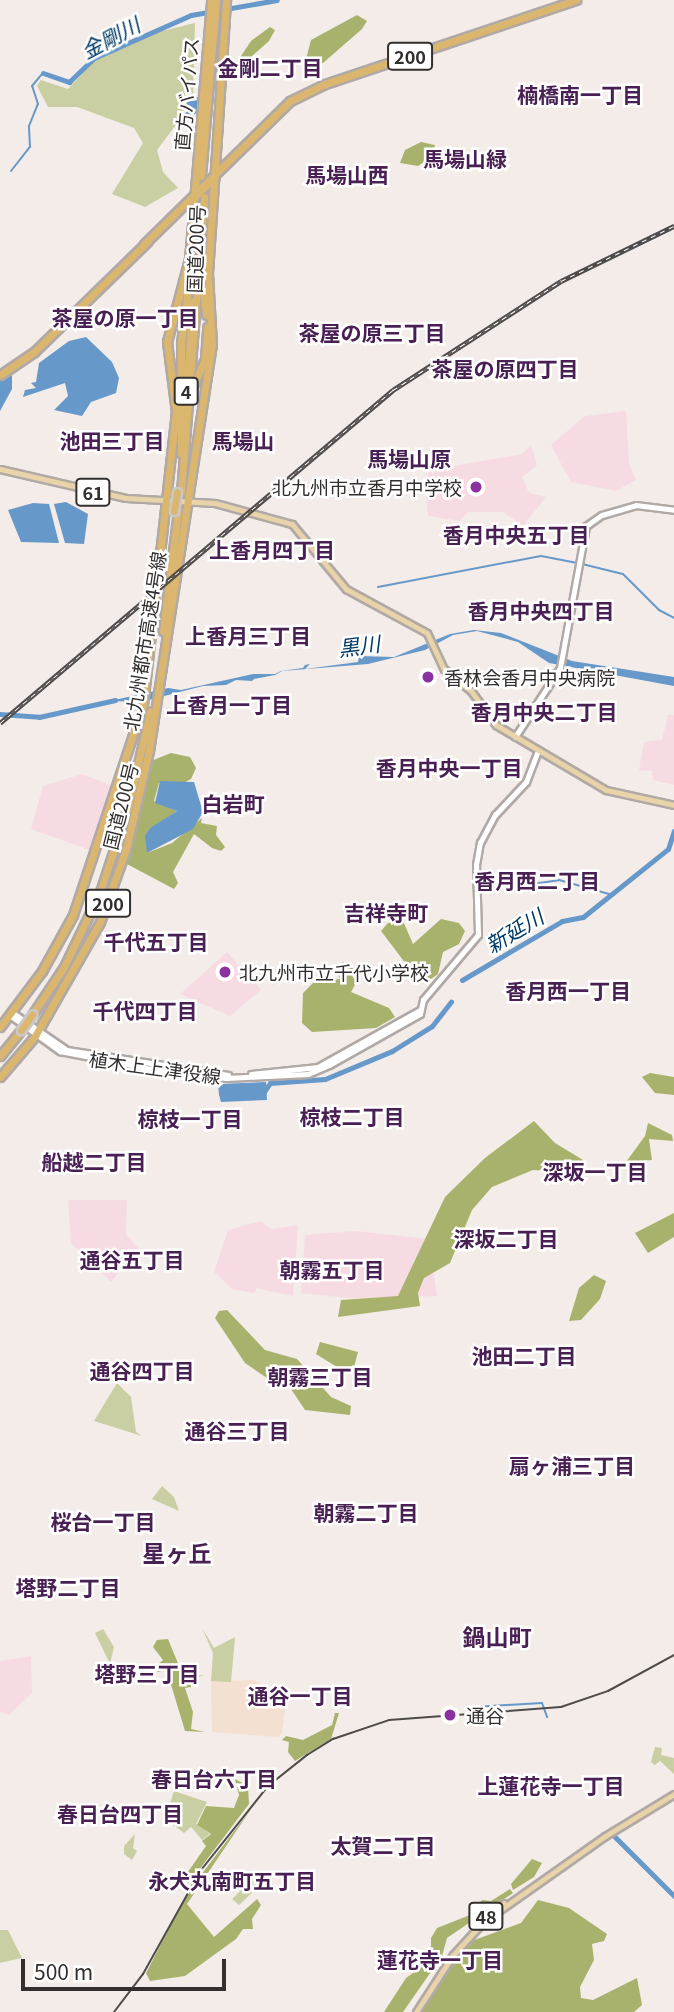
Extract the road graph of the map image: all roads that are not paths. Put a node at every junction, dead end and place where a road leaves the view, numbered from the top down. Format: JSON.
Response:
{"nodes":[{"id":1,"x":576,"y":0,"type":"edge"},
{"id":2,"x":218,"y":1,"type":"edge"},
{"id":3,"x":216,"y":19,"type":"junction"},
{"id":4,"x":256,"y":132,"type":"junction"},
{"id":5,"x":215,"y":141,"type":"junction"},
{"id":6,"x":231,"y":155,"type":"junction"},
{"id":7,"x":214,"y":174,"type":"junction"},
{"id":8,"x":203,"y":175,"type":"dead end"},
{"id":9,"x":197,"y":196,"type":"junction"},
{"id":10,"x":212,"y":201,"type":"junction"},
{"id":11,"x":192,"y":227,"type":"junction"},
{"id":12,"x":197,"y":275,"type":"junction"},
{"id":13,"x":196,"y":290,"type":"junction"},
{"id":14,"x":0,"y":376,"type":"edge"},
{"id":15,"x":0,"y":469,"type":"edge"},
{"id":16,"x":179,"y":492,"type":"junction"},
{"id":17,"x":167,"y":501,"type":"junction"},
{"id":18,"x":188,"y":501,"type":"junction"},
{"id":19,"x":674,"y":510,"type":"edge"},
{"id":20,"x":514,"y":737,"type":"junction"},
{"id":21,"x":537,"y":754,"type":"junction"},
{"id":22,"x":674,"y":805,"type":"edge"},
{"id":23,"x":10,"y":1014,"type":"junction"},
{"id":24,"x":0,"y":1027,"type":"edge"},
{"id":25,"x":36,"y":1034,"type":"junction"},
{"id":26,"x":1,"y":1052,"type":"edge"},
{"id":27,"x":0,"y":1077,"type":"edge"},
{"id":28,"x":674,"y":1794,"type":"edge"},
{"id":29,"x":414,"y":2012,"type":"edge"}],
"edges":[{"from":1,"to":4,"type":"highway","name":"国道200号","number":"200"},
{"from":2,"to":3,"type":"highway"},
{"from":3,"to":5,"type":"highway","name":"直方バイパス","number":"200"},
{"from":3,"to":8,"type":"highway"},
{"from":3,"to":9,"type":"highway","name":"直方バイパス","number":"200"},
{"from":4,"to":6,"type":"highway","name":"国道200号","number":"200"},
{"from":4,"to":7,"type":"highway","name":"国道200号","number":"200"},
{"from":5,"to":6,"type":"highway"},
{"from":5,"to":7,"type":"highway","name":"直方バイパス","number":"200"},
{"from":6,"to":7,"type":"highway","name":"国道200号","number":"200"},
{"from":7,"to":9,"type":"highway","name":"国道200号","number":"200"},
{"from":7,"to":10,"type":"highway","name":"国道200号","number":"200"},
{"from":9,"to":11,"type":"highway","name":"国道200号","number":"200"},
{"from":9,"to":12,"type":"highway","name":"北九州都市高速4号線","number":"4"},
{"from":9,"to":14,"type":"highway"},
{"from":10,"to":12,"type":"highway"},
{"from":10,"to":18,"type":"highway","name":"国道200号","number":"200"},
{"from":11,"to":12,"type":"highway"},
{"from":11,"to":17,"type":"highway","name":"国道200号","number":"200"},
{"from":12,"to":13,"type":"highway","name":"北九州都市高速4号線","number":"4"},
{"from":13,"to":16,"type":"highway","name":"北九州都市高速4号線","number":"4"},
{"from":13,"to":16,"type":"highway","name":"北九州都市高速4号線","number":"4"},
{"from":15,"to":17,"type":"main road","number":"61"},
{"from":16,"to":26,"type":"highway","name":"北九州都市高速4号線","number":"4","bridge":true},
{"from":17,"to":18,"type":"main road","number":"61"},
{"from":17,"to":23,"type":"highway","name":"国道200号","number":"200"},
{"from":18,"to":20,"type":"main road","number":"61"},
{"from":18,"to":25,"type":"highway","name":"国道200号","number":"200"},
{"from":19,"to":20,"type":"main road"},
{"from":20,"to":21,"type":"main road","number":"61"},
{"from":21,"to":22,"type":"main road","number":"61"},
{"from":21,"to":25,"type":"main road","name":"植木上上津役線"},
{"from":23,"to":24,"type":"highway","name":"国道200号","number":"200"},
{"from":23,"to":25,"type":"main road","name":"植木上上津役線"},
{"from":25,"to":27,"type":"highway","name":"国道200号","number":"200"},
{"from":28,"to":29,"type":"main road","number":"48"}]}
